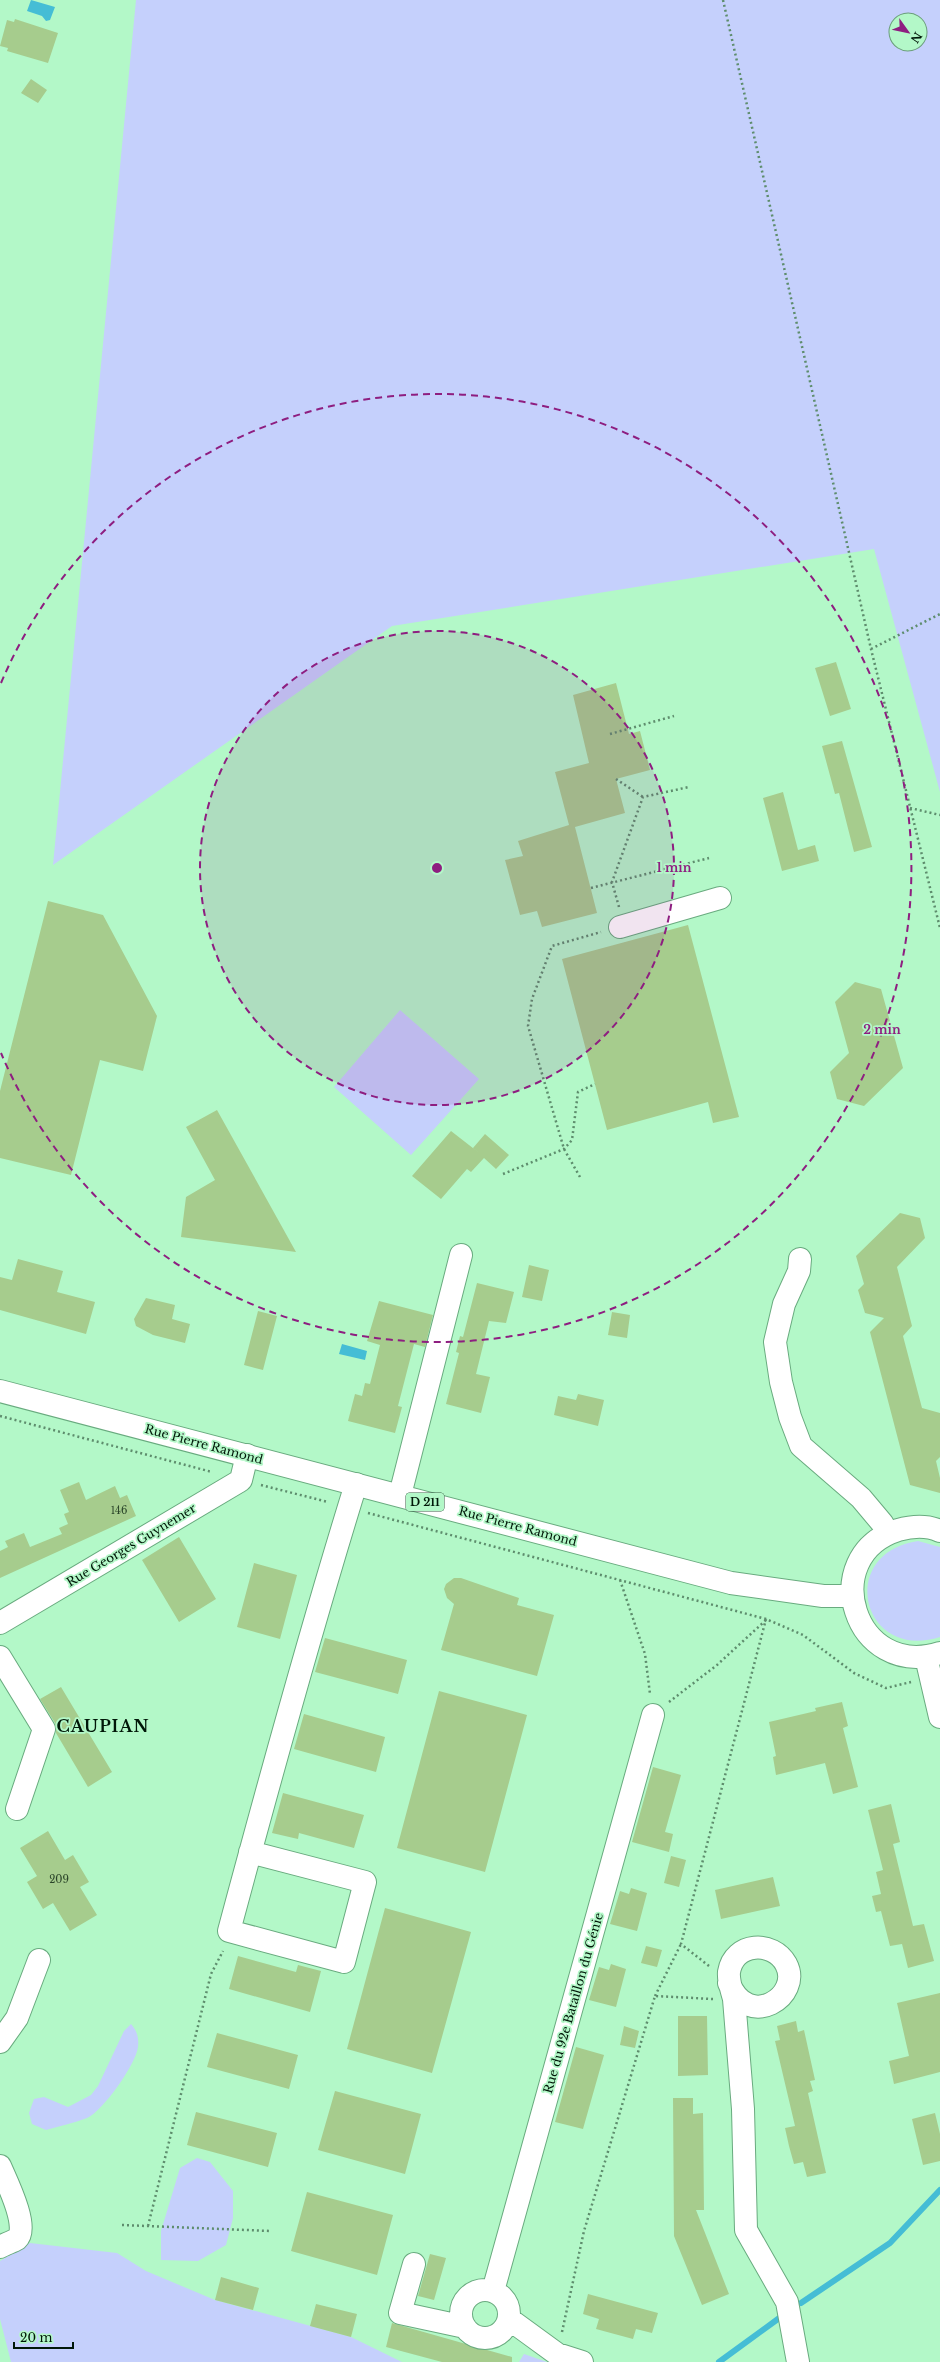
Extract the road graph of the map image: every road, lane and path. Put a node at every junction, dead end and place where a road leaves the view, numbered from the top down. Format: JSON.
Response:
{"nodes":[{"id":1,"x":723,"y":0,"type":"edge"},
{"id":2,"x":940,"y":614,"type":"edge"},
{"id":3,"x":871,"y":649,"type":"junction"},
{"id":4,"x":674,"y":716,"type":"dead end"},
{"id":5,"x":610,"y":734,"type":"dead end"},
{"id":6,"x":616,"y":779,"type":"dead end"},
{"id":7,"x":689,"y":787,"type":"dead end"},
{"id":8,"x":643,"y":797,"type":"junction"},
{"id":9,"x":910,"y":808,"type":"junction"},
{"id":10,"x":940,"y":815,"type":"edge"},
{"id":11,"x":709,"y":858,"type":"dead end"},
{"id":12,"x":612,"y":882,"type":"junction"},
{"id":13,"x":590,"y":888,"type":"dead end"},
{"id":14,"x":720,"y":898,"type":"dead end"},
{"id":15,"x":622,"y":927,"type":"junction"},
{"id":16,"x":940,"y":928,"type":"edge"},
{"id":17,"x":595,"y":1084,"type":"dead end"},
{"id":18,"x":564,"y":1149,"type":"junction"},
{"id":19,"x":503,"y":1174,"type":"dead end"},
{"id":20,"x":580,"y":1177,"type":"dead end"},
{"id":21,"x":461,"y":1255,"type":"dead end"},
{"id":22,"x":800,"y":1259,"type":"dead end"},
{"id":23,"x":0,"y":1391,"type":"edge"},
{"id":24,"x":0,"y":1416,"type":"edge"},
{"id":25,"x":247,"y":1455,"type":"junction"},
{"id":26,"x":241,"y":1480,"type":"junction"},
{"id":27,"x":356,"y":1484,"type":"junction"},
{"id":28,"x":400,"y":1495,"type":"junction"},
{"id":29,"x":349,"y":1508,"type":"junction"},
{"id":30,"x":940,"y":1531,"type":"edge"},
{"id":31,"x":888,"y":1533,"type":"junction"},
{"id":32,"x":620,"y":1579,"type":"junction"},
{"id":33,"x":852,"y":1596,"type":"junction"},
{"id":34,"x":766,"y":1619,"type":"junction"},
{"id":35,"x":0,"y":1623,"type":"edge"},
{"id":36,"x":933,"y":1655,"type":"edge"},
{"id":37,"x":0,"y":1657,"type":"edge"},
{"id":38,"x":931,"y":1678,"type":"junction"},
{"id":39,"x":653,"y":1715,"type":"junction"},
{"id":40,"x":940,"y":1718,"type":"edge"},
{"id":41,"x":17,"y":1808,"type":"dead end"},
{"id":42,"x":250,"y":1852,"type":"junction"},
{"id":43,"x":229,"y":1931,"type":"junction"},
{"id":44,"x":681,"y":1944,"type":"junction"},
{"id":45,"x":39,"y":1960,"type":"dead end"},
{"id":46,"x":732,"y":1991,"type":"junction"},
{"id":47,"x":655,"y":1996,"type":"junction"},
{"id":48,"x":0,"y":2042,"type":"edge"},
{"id":49,"x":0,"y":2166,"type":"edge"},
{"id":50,"x":122,"y":2225,"type":"dead end"},
{"id":51,"x":148,"y":2226,"type":"junction"},
{"id":52,"x":271,"y":2231,"type":"dead end"},
{"id":53,"x":0,"y":2247,"type":"edge"},
{"id":54,"x":414,"y":2264,"type":"dead end"},
{"id":55,"x":493,"y":2291,"type":"junction"},
{"id":56,"x":509,"y":2319,"type":"junction"},
{"id":57,"x":465,"y":2327,"type":"junction"},
{"id":58,"x":558,"y":2354,"type":"junction"},
{"id":59,"x":582,"y":2362,"type":"edge"},
{"id":60,"x":798,"y":2362,"type":"edge"}],
"edges":[{"from":1,"to":3,"type":"path"},
{"from":2,"to":3,"type":"path"},
{"from":3,"to":9,"type":"path"},
{"from":4,"to":5,"type":"path"},
{"from":6,"to":8,"type":"path"},
{"from":7,"to":8,"type":"path"},
{"from":8,"to":12,"type":"path"},
{"from":9,"to":10,"type":"path"},
{"from":9,"to":16,"type":"path"},
{"from":11,"to":12,"type":"path"},
{"from":12,"to":13,"type":"path"},
{"from":12,"to":15,"type":"path"},
{"from":14,"to":15,"type":"street"},
{"from":15,"to":18,"type":"path"},
{"from":17,"to":18,"type":"path"},
{"from":18,"to":19,"type":"path"},
{"from":18,"to":20,"type":"path"},
{"from":21,"to":28,"type":"street"},
{"from":22,"to":31,"type":"street"},
{"from":23,"to":25,"type":"street","name":"Rue Pierre Ramond","number":"D 211"},
{"from":24,"to":26,"type":"path"},
{"from":25,"to":26,"type":"street"},
{"from":25,"to":27,"type":"street","name":"Rue Pierre Ramond","number":"D 211"},
{"from":26,"to":29,"type":"path"},
{"from":26,"to":35,"type":"street","name":"Rue Georges Guynemer"},
{"from":27,"to":28,"type":"street","name":"Rue Pierre Ramond","number":"D 211"},
{"from":27,"to":29,"type":"street"},
{"from":28,"to":33,"type":"street","name":"Rue Pierre Ramond","number":"D 211"},
{"from":29,"to":32,"type":"path"},
{"from":29,"to":42,"type":"street"},
{"from":30,"to":31,"type":"street"},
{"from":31,"to":33,"type":"street"},
{"from":32,"to":34,"type":"path"},
{"from":32,"to":39,"type":"path"},
{"from":33,"to":36,"type":"street"},
{"from":34,"to":38,"type":"path"},
{"from":34,"to":39,"type":"path"},
{"from":34,"to":44,"type":"path"},
{"from":36,"to":38,"type":"street"},
{"from":37,"to":41,"type":"street"},
{"from":38,"to":40,"type":"street"},
{"from":39,"to":55,"type":"street","name":"Rue du 92e Bataillon du Génie"},
{"from":42,"to":43,"type":"street"},
{"from":42,"to":43,"type":"street"},
{"from":43,"to":51,"type":"path"},
{"from":44,"to":46,"type":"path"},
{"from":44,"to":47,"type":"path"},
{"from":45,"to":48,"type":"street"},
{"from":46,"to":47,"type":"path"},
{"from":46,"to":60,"type":"street"},
{"from":47,"to":58,"type":"path"},
{"from":49,"to":53,"type":"street"},
{"from":50,"to":51,"type":"path"},
{"from":51,"to":52,"type":"path"},
{"from":54,"to":57,"type":"street"},
{"from":55,"to":56,"type":"street"},
{"from":55,"to":57,"type":"street"},
{"from":56,"to":57,"type":"street"},
{"from":56,"to":58,"type":"street"},
{"from":58,"to":59,"type":"street"}]}
